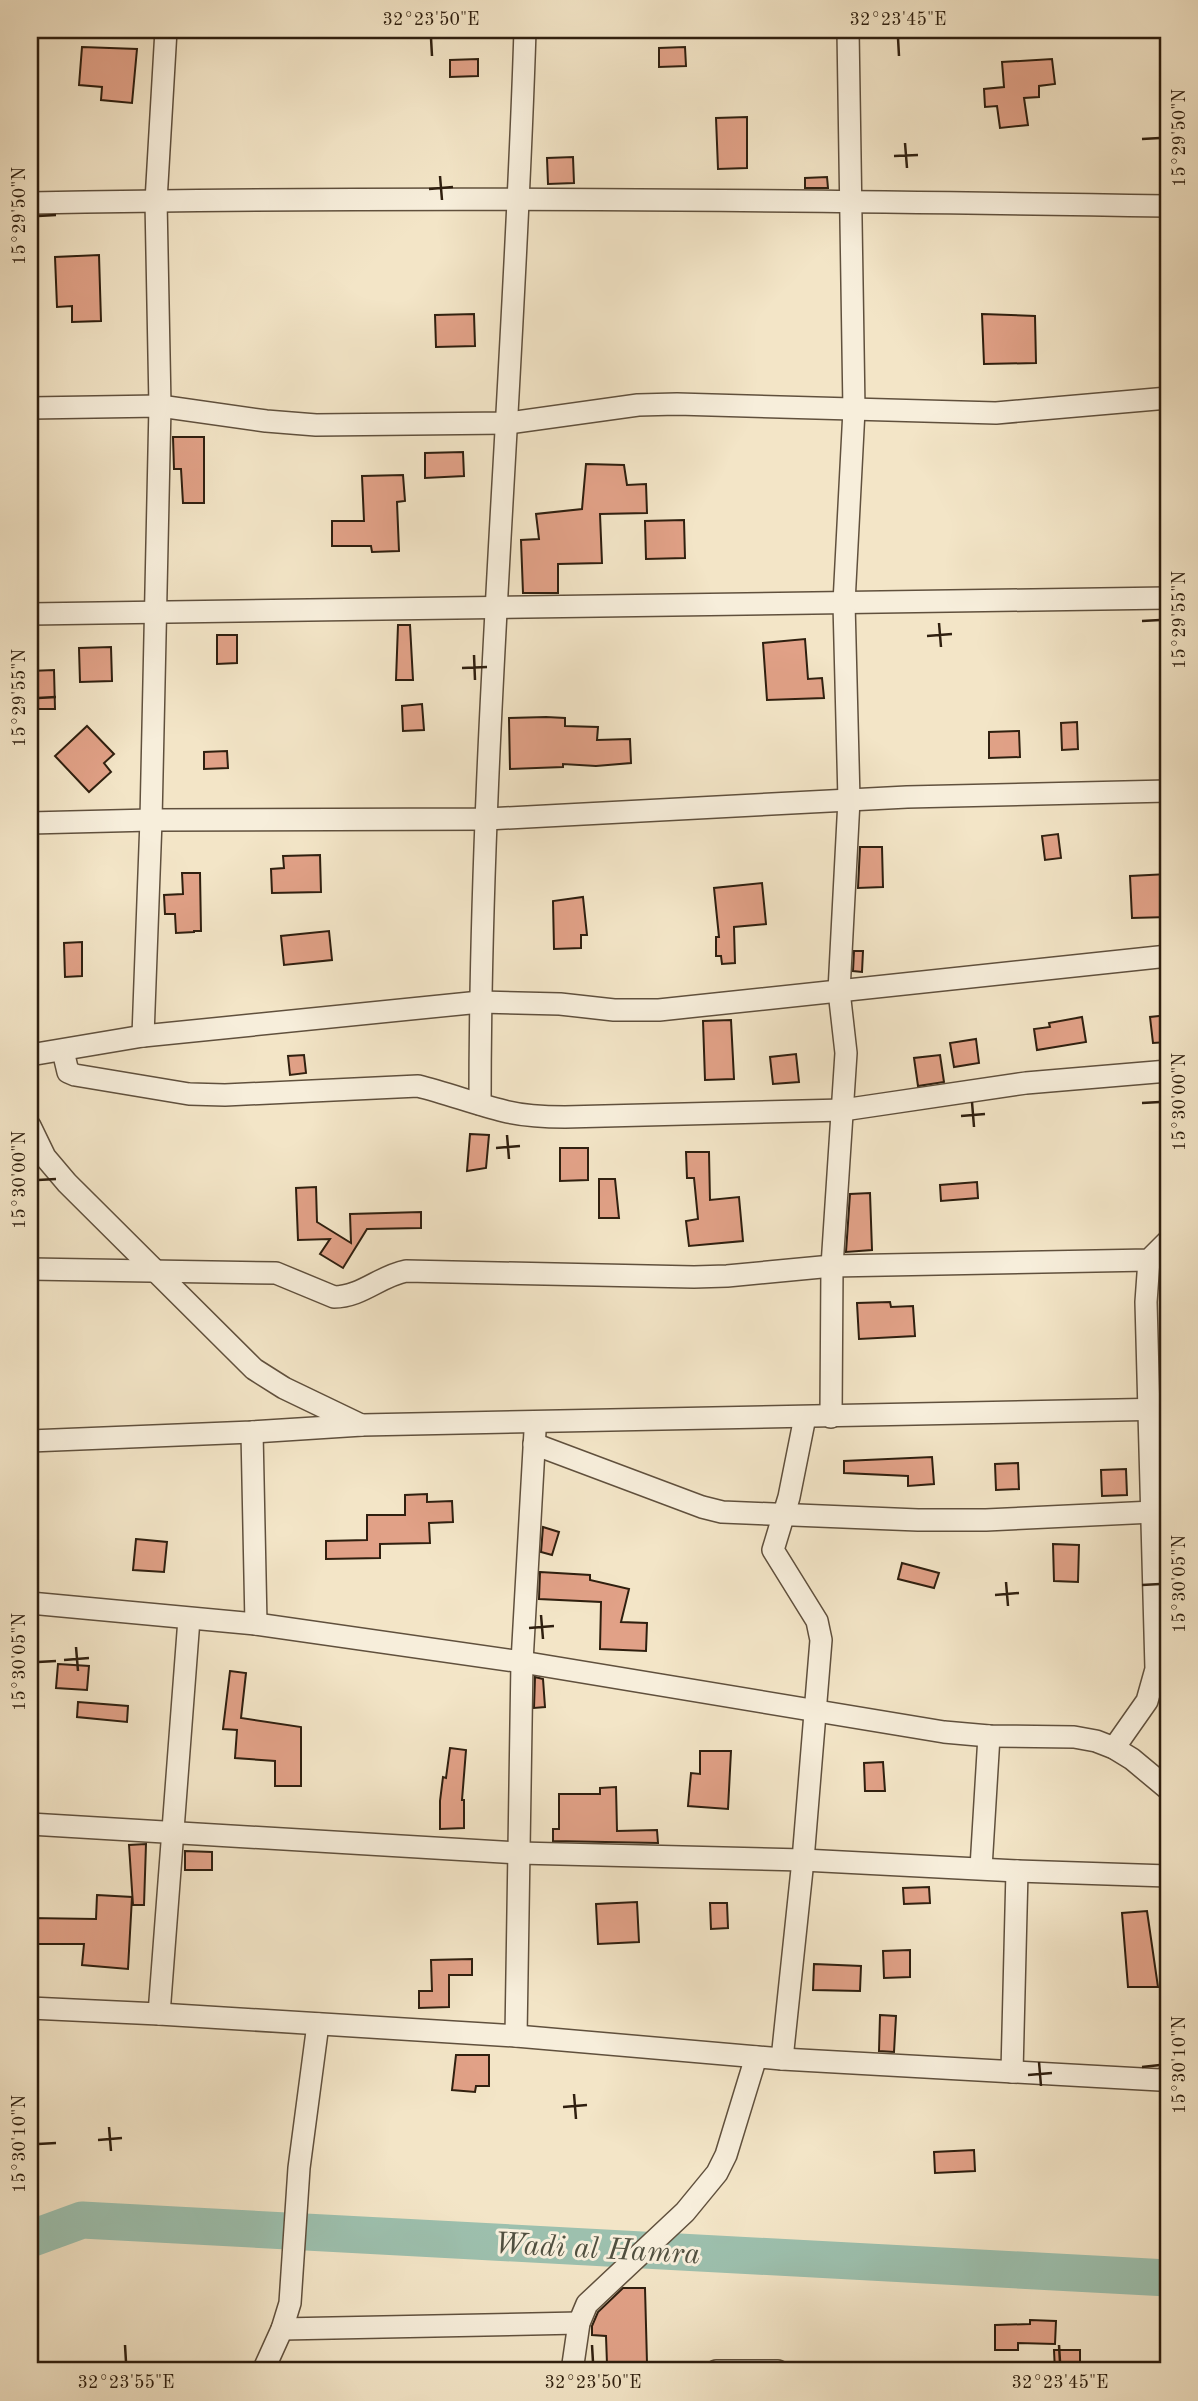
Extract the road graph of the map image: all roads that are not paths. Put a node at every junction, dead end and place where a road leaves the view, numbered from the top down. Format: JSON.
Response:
{"nodes":[{"id":1,"x":166,"y":30,"type":"edge"},
{"id":2,"x":526,"y":30,"type":"edge"},
{"id":3,"x":848,"y":30,"type":"edge"},
{"id":4,"x":156,"y":201,"type":"junction"},
{"id":5,"x":520,"y":201,"type":"junction"},
{"id":6,"x":852,"y":201,"type":"junction"},
{"id":7,"x":30,"y":203,"type":"edge"},
{"id":8,"x":1168,"y":206,"type":"edge"},
{"id":9,"x":1168,"y":398,"type":"edge"},
{"id":10,"x":160,"y":407,"type":"junction"},
{"id":11,"x":30,"y":408,"type":"edge"},
{"id":12,"x":854,"y":410,"type":"junction"},
{"id":13,"x":508,"y":423,"type":"junction"},
{"id":14,"x":1168,"y":598,"type":"edge"},
{"id":15,"x":844,"y":603,"type":"junction"},
{"id":16,"x":497,"y":607,"type":"junction"},
{"id":17,"x":154,"y":613,"type":"junction"},
{"id":18,"x":30,"y":614,"type":"edge"},
{"id":19,"x":1168,"y":791,"type":"edge"},
{"id":20,"x":849,"y":800,"type":"junction"},
{"id":21,"x":487,"y":819,"type":"junction"},
{"id":22,"x":151,"y":820,"type":"junction"},
{"id":23,"x":30,"y":823,"type":"edge"},
{"id":24,"x":1168,"y":956,"type":"edge"},
{"id":25,"x":839,"y":991,"type":"junction"},
{"id":26,"x":480,"y":1002,"type":"junction"},
{"id":27,"x":142,"y":1036,"type":"junction"},
{"id":28,"x":63,"y":1051,"type":"junction"},
{"id":29,"x":30,"y":1055,"type":"edge"},
{"id":30,"x":1168,"y":1071,"type":"edge"},
{"id":31,"x":480,"y":1104,"type":"junction"},
{"id":32,"x":843,"y":1110,"type":"junction"},
{"id":33,"x":30,"y":1126,"type":"edge"},
{"id":34,"x":1168,"y":1241,"type":"edge"},
{"id":35,"x":1149,"y":1260,"type":"junction"},
{"id":36,"x":832,"y":1266,"type":"junction"},
{"id":37,"x":30,"y":1269,"type":"edge"},
{"id":38,"x":155,"y":1270,"type":"junction"},
{"id":39,"x":1159,"y":1408,"type":"edge"},
{"id":40,"x":805,"y":1417,"type":"junction"},
{"id":41,"x":831,"y":1417,"type":"junction"},
{"id":42,"x":536,"y":1422,"type":"junction"},
{"id":43,"x":362,"y":1425,"type":"junction"},
{"id":44,"x":252,"y":1432,"type":"junction"},
{"id":45,"x":30,"y":1441,"type":"edge"},
{"id":46,"x":534,"y":1444,"type":"junction"},
{"id":47,"x":1153,"y":1512,"type":"junction"},
{"id":48,"x":784,"y":1513,"type":"junction"},
{"id":49,"x":30,"y":1603,"type":"edge"},
{"id":50,"x":189,"y":1619,"type":"junction"},
{"id":51,"x":256,"y":1623,"type":"junction"},
{"id":52,"x":1162,"y":1632,"type":"edge"},
{"id":53,"x":522,"y":1662,"type":"junction"},
{"id":54,"x":815,"y":1711,"type":"junction"},
{"id":55,"x":989,"y":1736,"type":"junction"},
{"id":56,"x":1114,"y":1748,"type":"junction"},
{"id":57,"x":1168,"y":1789,"type":"edge"},
{"id":58,"x":30,"y":1824,"type":"edge"},
{"id":59,"x":173,"y":1832,"type":"junction"},
{"id":60,"x":519,"y":1853,"type":"junction"},
{"id":61,"x":803,"y":1860,"type":"junction"},
{"id":62,"x":981,"y":1868,"type":"junction"},
{"id":63,"x":1017,"y":1871,"type":"junction"},
{"id":64,"x":1168,"y":1876,"type":"edge"},
{"id":65,"x":30,"y":2008,"type":"edge"},
{"id":66,"x":159,"y":2014,"type":"junction"},
{"id":67,"x":318,"y":2024,"type":"junction"},
{"id":68,"x":516,"y":2036,"type":"junction"},
{"id":69,"x":755,"y":2057,"type":"junction"},
{"id":70,"x":782,"y":2059,"type":"junction"},
{"id":71,"x":1012,"y":2072,"type":"junction"},
{"id":72,"x":1168,"y":2077,"type":"edge"},
{"id":73,"x":579,"y":2323,"type":"junction"},
{"id":74,"x":282,"y":2329,"type":"junction"},
{"id":75,"x":263,"y":2371,"type":"edge"},
{"id":76,"x":572,"y":2371,"type":"edge"},
{"id":77,"x":716,"y":2371,"type":"edge"},
{"id":78,"x":778,"y":2371,"type":"edge"}],
"edges":[{"from":1,"to":4,"type":"street"},
{"from":2,"to":5,"type":"street"},
{"from":3,"to":6,"type":"street"},
{"from":4,"to":5,"type":"street"},
{"from":4,"to":7,"type":"street"},
{"from":4,"to":10,"type":"street"},
{"from":5,"to":6,"type":"street"},
{"from":5,"to":13,"type":"street"},
{"from":6,"to":8,"type":"street"},
{"from":6,"to":12,"type":"street"},
{"from":9,"to":12,"type":"street"},
{"from":10,"to":11,"type":"street"},
{"from":10,"to":13,"type":"street"},
{"from":10,"to":17,"type":"street"},
{"from":12,"to":13,"type":"street"},
{"from":12,"to":15,"type":"street"},
{"from":13,"to":16,"type":"street"},
{"from":14,"to":15,"type":"street"},
{"from":15,"to":16,"type":"street"},
{"from":15,"to":20,"type":"street"},
{"from":16,"to":17,"type":"street"},
{"from":16,"to":21,"type":"street"},
{"from":17,"to":18,"type":"street"},
{"from":17,"to":22,"type":"street"},
{"from":19,"to":20,"type":"street"},
{"from":20,"to":21,"type":"street"},
{"from":20,"to":25,"type":"street"},
{"from":21,"to":22,"type":"street"},
{"from":21,"to":26,"type":"street"},
{"from":22,"to":23,"type":"street"},
{"from":22,"to":27,"type":"street"},
{"from":24,"to":25,"type":"street"},
{"from":25,"to":26,"type":"street"},
{"from":25,"to":32,"type":"street"},
{"from":26,"to":27,"type":"street"},
{"from":26,"to":31,"type":"street"},
{"from":27,"to":28,"type":"street"},
{"from":28,"to":29,"type":"street"},
{"from":28,"to":31,"type":"street"},
{"from":30,"to":32,"type":"street"},
{"from":31,"to":32,"type":"street"},
{"from":32,"to":36,"type":"street"},
{"from":33,"to":38,"type":"street"},
{"from":34,"to":35,"type":"street"},
{"from":35,"to":36,"type":"street"},
{"from":35,"to":39,"type":"street"},
{"from":36,"to":38,"type":"street"},
{"from":36,"to":41,"type":"street"},
{"from":37,"to":38,"type":"street"},
{"from":38,"to":43,"type":"street"},
{"from":39,"to":41,"type":"street"},
{"from":39,"to":47,"type":"street"},
{"from":40,"to":41,"type":"street"},
{"from":40,"to":42,"type":"street"},
{"from":40,"to":48,"type":"street"},
{"from":42,"to":43,"type":"street"},
{"from":42,"to":46,"type":"street"},
{"from":43,"to":44,"type":"street"},
{"from":44,"to":45,"type":"street"},
{"from":44,"to":51,"type":"street"},
{"from":46,"to":48,"type":"street"},
{"from":46,"to":53,"type":"street"},
{"from":47,"to":48,"type":"street"},
{"from":47,"to":52,"type":"street"},
{"from":48,"to":54,"type":"street"},
{"from":49,"to":50,"type":"street"},
{"from":50,"to":51,"type":"street"},
{"from":50,"to":59,"type":"street"},
{"from":51,"to":53,"type":"street"},
{"from":52,"to":56,"type":"street"},
{"from":53,"to":54,"type":"street"},
{"from":53,"to":60,"type":"street"},
{"from":54,"to":55,"type":"street"},
{"from":54,"to":61,"type":"street"},
{"from":55,"to":56,"type":"street"},
{"from":55,"to":62,"type":"street"},
{"from":56,"to":57,"type":"street"},
{"from":58,"to":59,"type":"street"},
{"from":59,"to":60,"type":"street"},
{"from":59,"to":66,"type":"street"},
{"from":60,"to":61,"type":"street"},
{"from":60,"to":68,"type":"street"},
{"from":61,"to":62,"type":"street"},
{"from":61,"to":70,"type":"street"},
{"from":62,"to":63,"type":"street"},
{"from":63,"to":64,"type":"street"},
{"from":63,"to":71,"type":"street"},
{"from":65,"to":66,"type":"street"},
{"from":66,"to":67,"type":"street"},
{"from":67,"to":68,"type":"street"},
{"from":67,"to":74,"type":"street"},
{"from":68,"to":69,"type":"street"},
{"from":69,"to":70,"type":"street"},
{"from":69,"to":73,"type":"street"},
{"from":70,"to":71,"type":"street"},
{"from":71,"to":72,"type":"street"},
{"from":73,"to":74,"type":"street"},
{"from":73,"to":76,"type":"street"},
{"from":74,"to":75,"type":"street"},
{"from":77,"to":78,"type":"street"}]}
